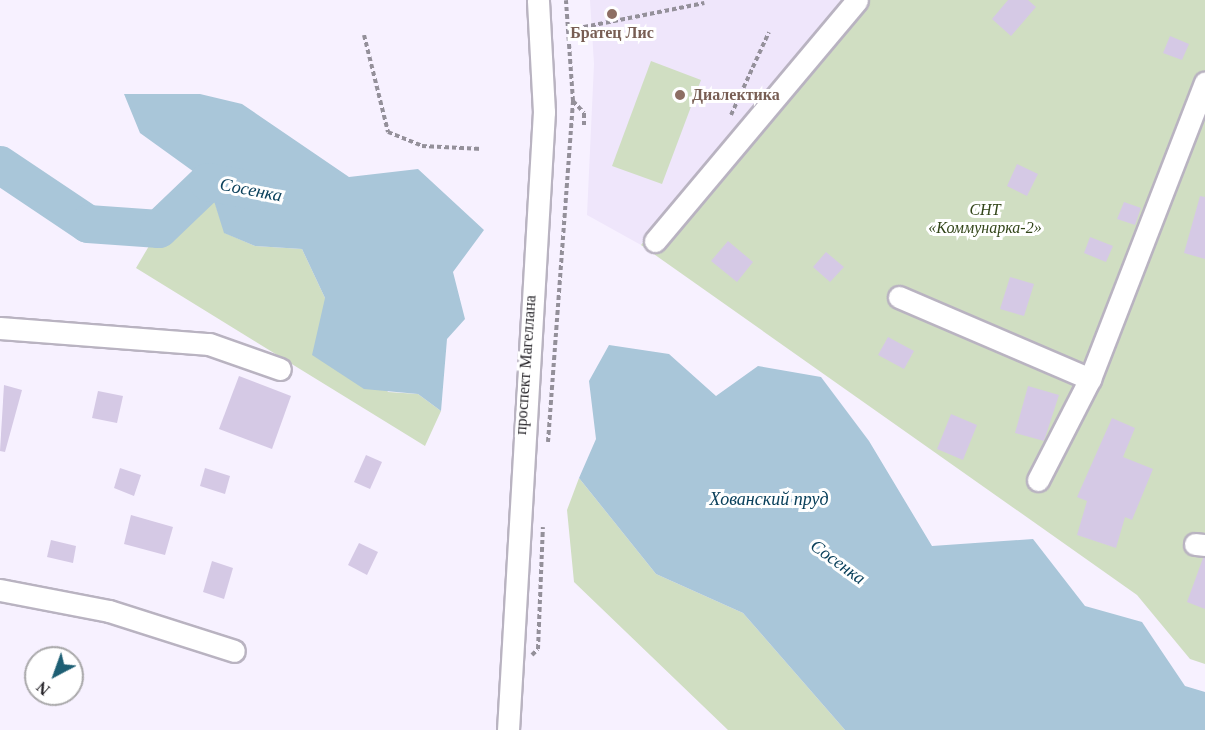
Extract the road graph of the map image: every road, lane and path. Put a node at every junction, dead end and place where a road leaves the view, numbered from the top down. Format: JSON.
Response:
{"nodes":[{"id":1,"x":538,"y":0,"type":"edge"},
{"id":2,"x":566,"y":0,"type":"edge"},
{"id":3,"x":857,"y":0,"type":"edge"},
{"id":4,"x":704,"y":3,"type":"dead end"},
{"id":5,"x":569,"y":30,"type":"junction"},
{"id":6,"x":770,"y":32,"type":"dead end"},
{"id":7,"x":364,"y":35,"type":"dead end"},
{"id":8,"x":1205,"y":83,"type":"edge"},
{"id":9,"x":573,"y":101,"type":"junction"},
{"id":10,"x":728,"y":119,"type":"dead end"},
{"id":11,"x":584,"y":126,"type":"dead end"},
{"id":12,"x":482,"y":149,"type":"dead end"},
{"id":13,"x":655,"y":241,"type":"dead end"},
{"id":14,"x":899,"y":297,"type":"dead end"},
{"id":15,"x":0,"y":328,"type":"edge"},
{"id":16,"x":280,"y":369,"type":"dead end"},
{"id":17,"x":1090,"y":379,"type":"junction"},
{"id":18,"x":547,"y":447,"type":"dead end"},
{"id":19,"x":1038,"y":480,"type":"dead end"},
{"id":20,"x":543,"y":518,"type":"dead end"},
{"id":21,"x":0,"y":590,"type":"edge"},
{"id":22,"x":234,"y":651,"type":"dead end"},
{"id":23,"x":530,"y":667,"type":"dead end"},
{"id":24,"x":508,"y":730,"type":"edge"}],
"edges":[{"from":1,"to":24,"type":"street","name":"проспект Магеллана"},
{"from":2,"to":5,"type":"path"},
{"from":3,"to":13,"type":"street"},
{"from":4,"to":5,"type":"path"},
{"from":5,"to":9,"type":"path"},
{"from":6,"to":10,"type":"path"},
{"from":7,"to":12,"type":"path"},
{"from":8,"to":17,"type":"street"},
{"from":9,"to":11,"type":"path"},
{"from":9,"to":18,"type":"path"},
{"from":14,"to":17,"type":"street"},
{"from":15,"to":16,"type":"street"},
{"from":17,"to":19,"type":"street"},
{"from":20,"to":23,"type":"path"},
{"from":21,"to":22,"type":"street"}]}
